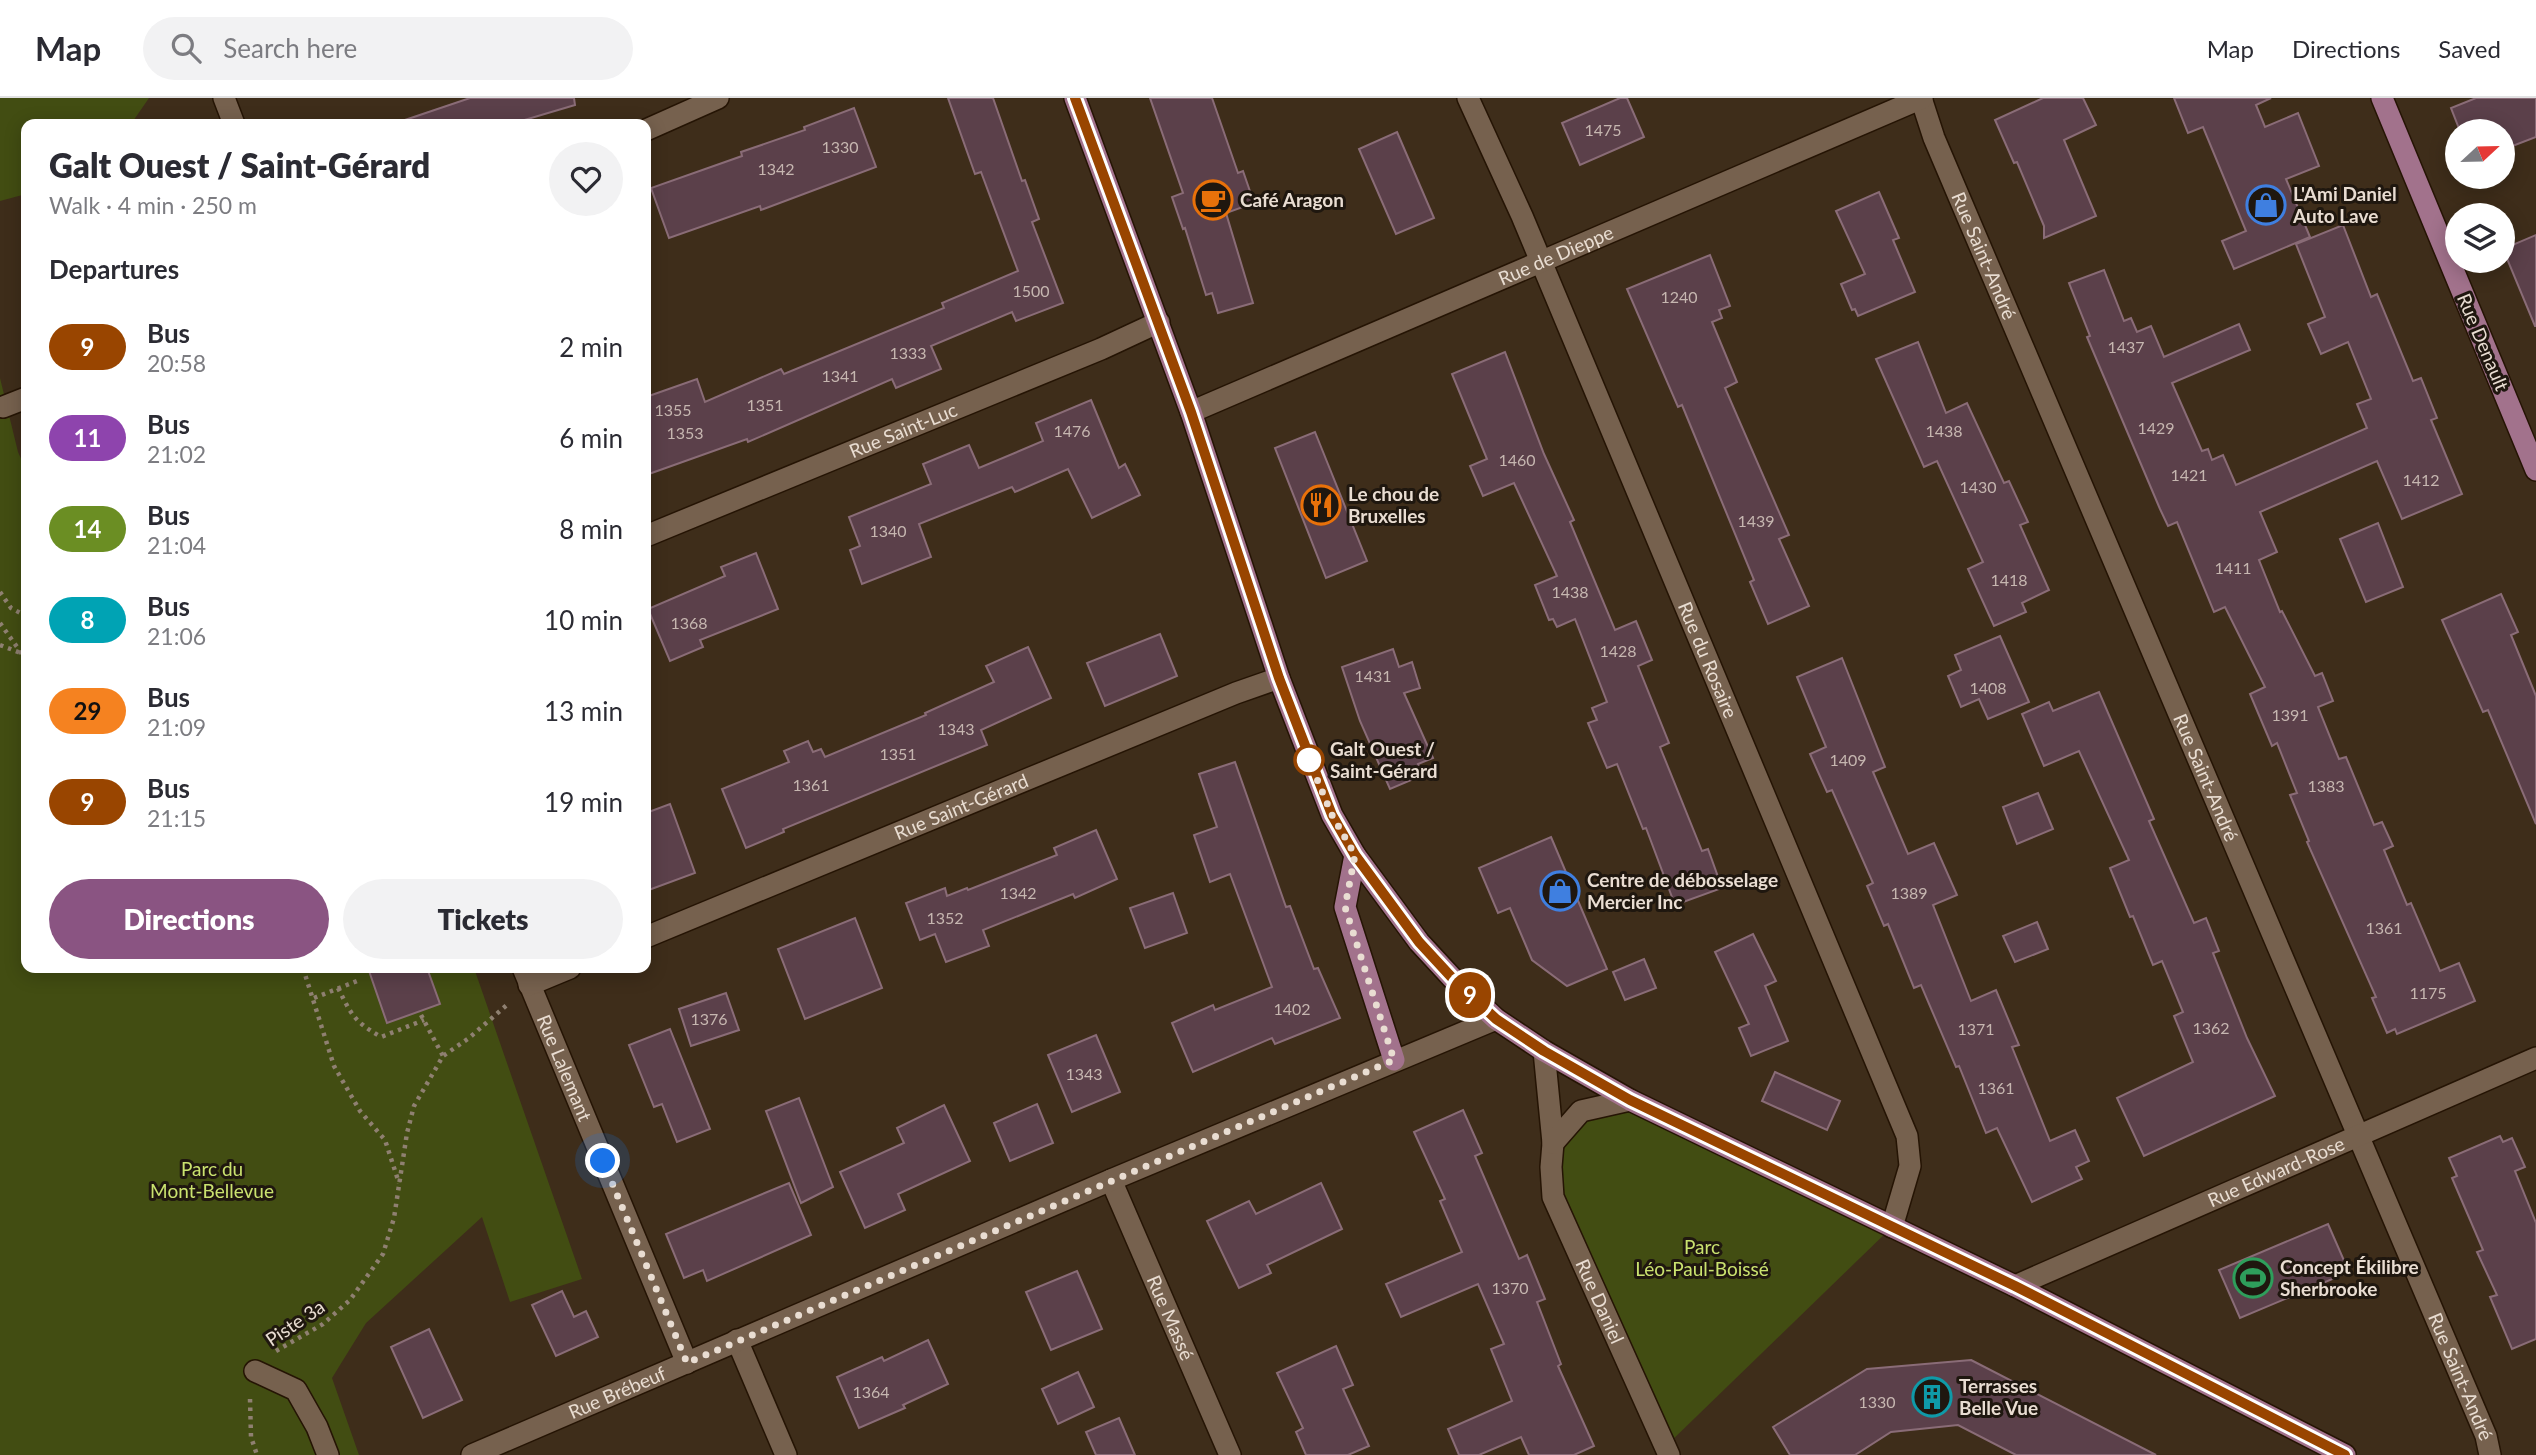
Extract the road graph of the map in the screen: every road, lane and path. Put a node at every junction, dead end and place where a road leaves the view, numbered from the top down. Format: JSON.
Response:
{"nodes":[{"id":1,"x":224,"y":98,"type":"edge"},
{"id":2,"x":718,"y":98,"type":"edge"},
{"id":3,"x":1075,"y":98,"type":"edge"},
{"id":4,"x":1468,"y":98,"type":"edge"},
{"id":5,"x":1921,"y":98,"type":"edge"},
{"id":6,"x":2382,"y":98,"type":"edge"},
{"id":7,"x":678,"y":106,"type":"edge"},
{"id":8,"x":232,"y":119,"type":"edge"},
{"id":9,"x":651,"y":126,"type":"edge"},
{"id":10,"x":2445,"y":234,"type":"edge"},
{"id":11,"x":1540,"y":262,"type":"junction"},
{"id":12,"x":2461,"y":273,"type":"edge"},
{"id":13,"x":1159,"y":322,"type":"junction"},
{"id":14,"x":21,"y":400,"type":"edge"},
{"id":15,"x":3,"y":407,"type":"dead end"},
{"id":16,"x":1191,"y":412,"type":"junction"},
{"id":17,"x":2536,"y":470,"type":"edge"},
{"id":18,"x":651,"y":534,"type":"edge"},
{"id":19,"x":0,"y":592,"type":"edge"},
{"id":20,"x":21,"y":613,"type":"edge"},
{"id":21,"x":0,"y":623,"type":"edge"},
{"id":22,"x":0,"y":645,"type":"edge"},
{"id":23,"x":21,"y":651,"type":"edge"},
{"id":24,"x":21,"y":654,"type":"edge"},
{"id":25,"x":1279,"y":678,"type":"junction"},
{"id":26,"x":1355,"y":855,"type":"junction"},
{"id":27,"x":651,"y":935,"type":"edge"},
{"id":28,"x":305,"y":973,"type":"edge"},
{"id":29,"x":526,"y":976,"type":"edge"},
{"id":30,"x":357,"y":981,"type":"dead end"},
{"id":31,"x":338,"y":988,"type":"junction"},
{"id":32,"x":314,"y":998,"type":"junction"},
{"id":33,"x":421,"y":1015,"type":"dead end"},
{"id":34,"x":1496,"y":1019,"type":"junction"},
{"id":35,"x":424,"y":1020,"type":"junction"},
{"id":36,"x":1544,"y":1051,"type":"junction"},
{"id":37,"x":443,"y":1056,"type":"junction"},
{"id":38,"x":2536,"y":1058,"type":"edge"},
{"id":39,"x":1394,"y":1060,"type":"junction"},
{"id":40,"x":1630,"y":1100,"type":"junction"},
{"id":41,"x":2360,"y":1134,"type":"junction"},
{"id":42,"x":1553,"y":1143,"type":"junction"},
{"id":43,"x":1111,"y":1180,"type":"junction"},
{"id":44,"x":400,"y":1184,"type":"junction"},
{"id":45,"x":1892,"y":1227,"type":"junction"},
{"id":46,"x":2015,"y":1286,"type":"junction"},
{"id":47,"x":737,"y":1340,"type":"junction"},
{"id":48,"x":687,"y":1363,"type":"junction"},
{"id":49,"x":255,"y":1371,"type":"junction"},
{"id":50,"x":257,"y":1455,"type":"edge"},
{"id":51,"x":328,"y":1455,"type":"edge"},
{"id":52,"x":472,"y":1455,"type":"edge"},
{"id":53,"x":786,"y":1455,"type":"edge"},
{"id":54,"x":1230,"y":1455,"type":"edge"},
{"id":55,"x":1669,"y":1455,"type":"edge"},
{"id":56,"x":2345,"y":1455,"type":"edge"},
{"id":57,"x":2490,"y":1455,"type":"edge"}],
"edges":[{"from":1,"to":8,"type":"street"},
{"from":2,"to":7,"type":"street"},
{"from":3,"to":13,"type":"main road"},
{"from":4,"to":11,"type":"street","name":"Rue du Rosaire"},
{"from":5,"to":11,"type":"street","name":"Rue de Dieppe"},
{"from":5,"to":41,"type":"street","name":"Rue Saint-André"},
{"from":6,"to":10,"type":"main road","name":"Rue Denault"},
{"from":7,"to":9,"type":"street"},
{"from":11,"to":16,"type":"street","name":"Rue de Dieppe"},
{"from":11,"to":45,"type":"street","name":"Rue du Rosaire"},
{"from":12,"to":17,"type":"main road","name":"Rue Denault"},
{"from":13,"to":16,"type":"main road"},
{"from":13,"to":18,"type":"street","name":"Rue Saint-Luc"},
{"from":14,"to":15,"type":"street"},
{"from":16,"to":25,"type":"main road"},
{"from":19,"to":20,"type":"path"},
{"from":21,"to":23,"type":"path"},
{"from":22,"to":24,"type":"path"},
{"from":25,"to":26,"type":"main road"},
{"from":25,"to":27,"type":"street","name":"Rue Saint-Gérard"},
{"from":26,"to":34,"type":"main road"},
{"from":26,"to":39,"type":"main road"},
{"from":28,"to":32,"type":"path"},
{"from":29,"to":37,"type":"path"},
{"from":29,"to":48,"type":"street","name":"Rue Lalemant"},
{"from":30,"to":31,"type":"path"},
{"from":31,"to":32,"type":"path"},
{"from":31,"to":35,"type":"path"},
{"from":32,"to":44,"type":"path"},
{"from":33,"to":35,"type":"path"},
{"from":34,"to":36,"type":"main road"},
{"from":34,"to":39,"type":"street","name":"Rue Brébeuf"},
{"from":35,"to":37,"type":"path"},
{"from":36,"to":40,"type":"main road"},
{"from":36,"to":42,"type":"street","name":"Rue Daniel"},
{"from":37,"to":44,"type":"path","name":"Piste 3a"},
{"from":38,"to":41,"type":"street","name":"Rue Edward-Rose"},
{"from":39,"to":43,"type":"street","name":"Rue Brébeuf"},
{"from":40,"to":42,"type":"street"},
{"from":40,"to":45,"type":"main road"},
{"from":41,"to":46,"type":"street","name":"Rue Edward-Rose"},
{"from":41,"to":57,"type":"street","name":"Rue Saint-André"},
{"from":42,"to":55,"type":"street","name":"Rue Daniel"},
{"from":43,"to":47,"type":"street","name":"Rue Brébeuf"},
{"from":43,"to":54,"type":"street","name":"Rue Massé"},
{"from":44,"to":49,"type":"path","name":"Piste 3a"},
{"from":45,"to":46,"type":"main road"},
{"from":46,"to":56,"type":"main road"},
{"from":47,"to":48,"type":"street","name":"Rue Brébeuf"},
{"from":47,"to":53,"type":"street"},
{"from":48,"to":52,"type":"street","name":"Rue Brébeuf"},
{"from":49,"to":50,"type":"path","name":"Piste 3a"},
{"from":49,"to":51,"type":"street"}]}
